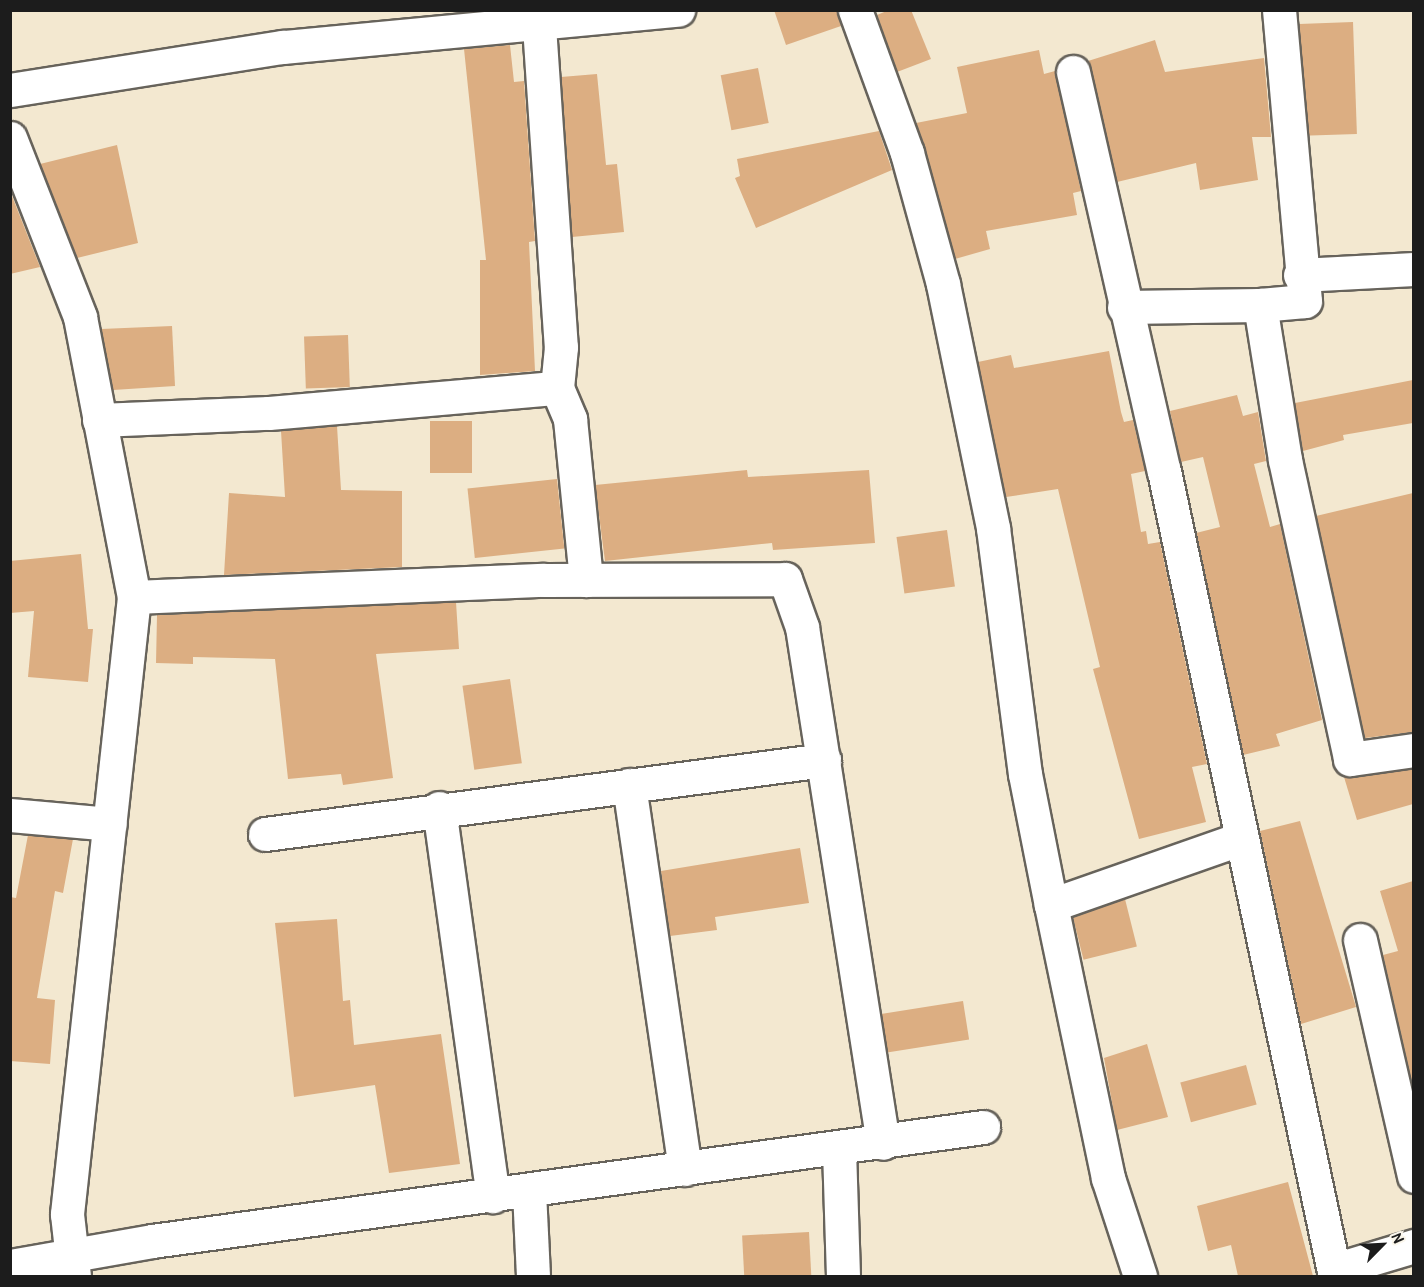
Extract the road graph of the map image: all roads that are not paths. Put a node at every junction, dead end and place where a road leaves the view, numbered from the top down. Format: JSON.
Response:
{"nodes":[{"id":1,"x":678,"y":10,"type":"edge"},
{"id":2,"x":855,"y":10,"type":"edge"},
{"id":3,"x":1279,"y":10,"type":"edge"},
{"id":4,"x":539,"y":26,"type":"junction"},
{"id":5,"x":1073,"y":72,"type":"dead end"},
{"id":6,"x":10,"y":90,"type":"edge"},
{"id":7,"x":10,"y":138,"type":"edge"},
{"id":8,"x":1413,"y":269,"type":"edge"},
{"id":9,"x":1300,"y":276,"type":"junction"},
{"id":10,"x":1260,"y":305,"type":"junction"},
{"id":11,"x":1124,"y":307,"type":"junction"},
{"id":12,"x":557,"y":388,"type":"junction"},
{"id":13,"x":99,"y":420,"type":"junction"},
{"id":14,"x":586,"y":580,"type":"junction"},
{"id":15,"x":134,"y":597,"type":"junction"},
{"id":16,"x":1413,"y":750,"type":"edge"},
{"id":17,"x":824,"y":760,"type":"junction"},
{"id":18,"x":629,"y":785,"type":"junction"},
{"id":19,"x":439,"y":808,"type":"junction"},
{"id":20,"x":10,"y":815,"type":"edge"},
{"id":21,"x":110,"y":824,"type":"junction"},
{"id":22,"x":265,"y":834,"type":"dead end"},
{"id":23,"x":1242,"y":838,"type":"junction"},
{"id":24,"x":1051,"y":905,"type":"junction"},
{"id":25,"x":1360,"y":940,"type":"dead end"},
{"id":26,"x":983,"y":1127,"type":"dead end"},
{"id":27,"x":883,"y":1143,"type":"junction"},
{"id":28,"x":839,"y":1149,"type":"junction"},
{"id":29,"x":685,"y":1170,"type":"junction"},
{"id":30,"x":1413,"y":1176,"type":"edge"},
{"id":31,"x":529,"y":1191,"type":"junction"},
{"id":32,"x":493,"y":1196,"type":"junction"},
{"id":33,"x":1413,"y":1246,"type":"edge"},
{"id":34,"x":10,"y":1266,"type":"edge"},
{"id":35,"x":73,"y":1266,"type":"edge"},
{"id":36,"x":1334,"y":1273,"type":"edge"},
{"id":37,"x":533,"y":1276,"type":"edge"},
{"id":38,"x":843,"y":1276,"type":"edge"},
{"id":39,"x":1140,"y":1276,"type":"edge"}],
"edges":[{"from":1,"to":4,"type":"street"},
{"from":2,"to":24,"type":"street"},
{"from":3,"to":9,"type":"street"},
{"from":4,"to":6,"type":"street"},
{"from":4,"to":12,"type":"street"},
{"from":5,"to":11,"type":"street"},
{"from":7,"to":13,"type":"street"},
{"from":8,"to":9,"type":"street"},
{"from":9,"to":10,"type":"street"},
{"from":10,"to":11,"type":"street"},
{"from":10,"to":16,"type":"street"},
{"from":11,"to":23,"type":"street"},
{"from":12,"to":13,"type":"street"},
{"from":12,"to":14,"type":"street"},
{"from":13,"to":15,"type":"street"},
{"from":14,"to":15,"type":"street"},
{"from":14,"to":17,"type":"street"},
{"from":15,"to":21,"type":"street"},
{"from":17,"to":18,"type":"street"},
{"from":17,"to":27,"type":"street"},
{"from":18,"to":19,"type":"street"},
{"from":18,"to":29,"type":"street"},
{"from":19,"to":22,"type":"street"},
{"from":19,"to":32,"type":"street"},
{"from":20,"to":21,"type":"street"},
{"from":21,"to":35,"type":"street"},
{"from":23,"to":24,"type":"street"},
{"from":23,"to":36,"type":"street"},
{"from":24,"to":39,"type":"street"},
{"from":25,"to":30,"type":"street"},
{"from":26,"to":27,"type":"street"},
{"from":27,"to":28,"type":"street"},
{"from":28,"to":29,"type":"street"},
{"from":28,"to":38,"type":"street"},
{"from":29,"to":31,"type":"street"},
{"from":31,"to":32,"type":"street"},
{"from":31,"to":37,"type":"street"},
{"from":32,"to":35,"type":"street"},
{"from":33,"to":36,"type":"street"},
{"from":34,"to":35,"type":"street"}]}
